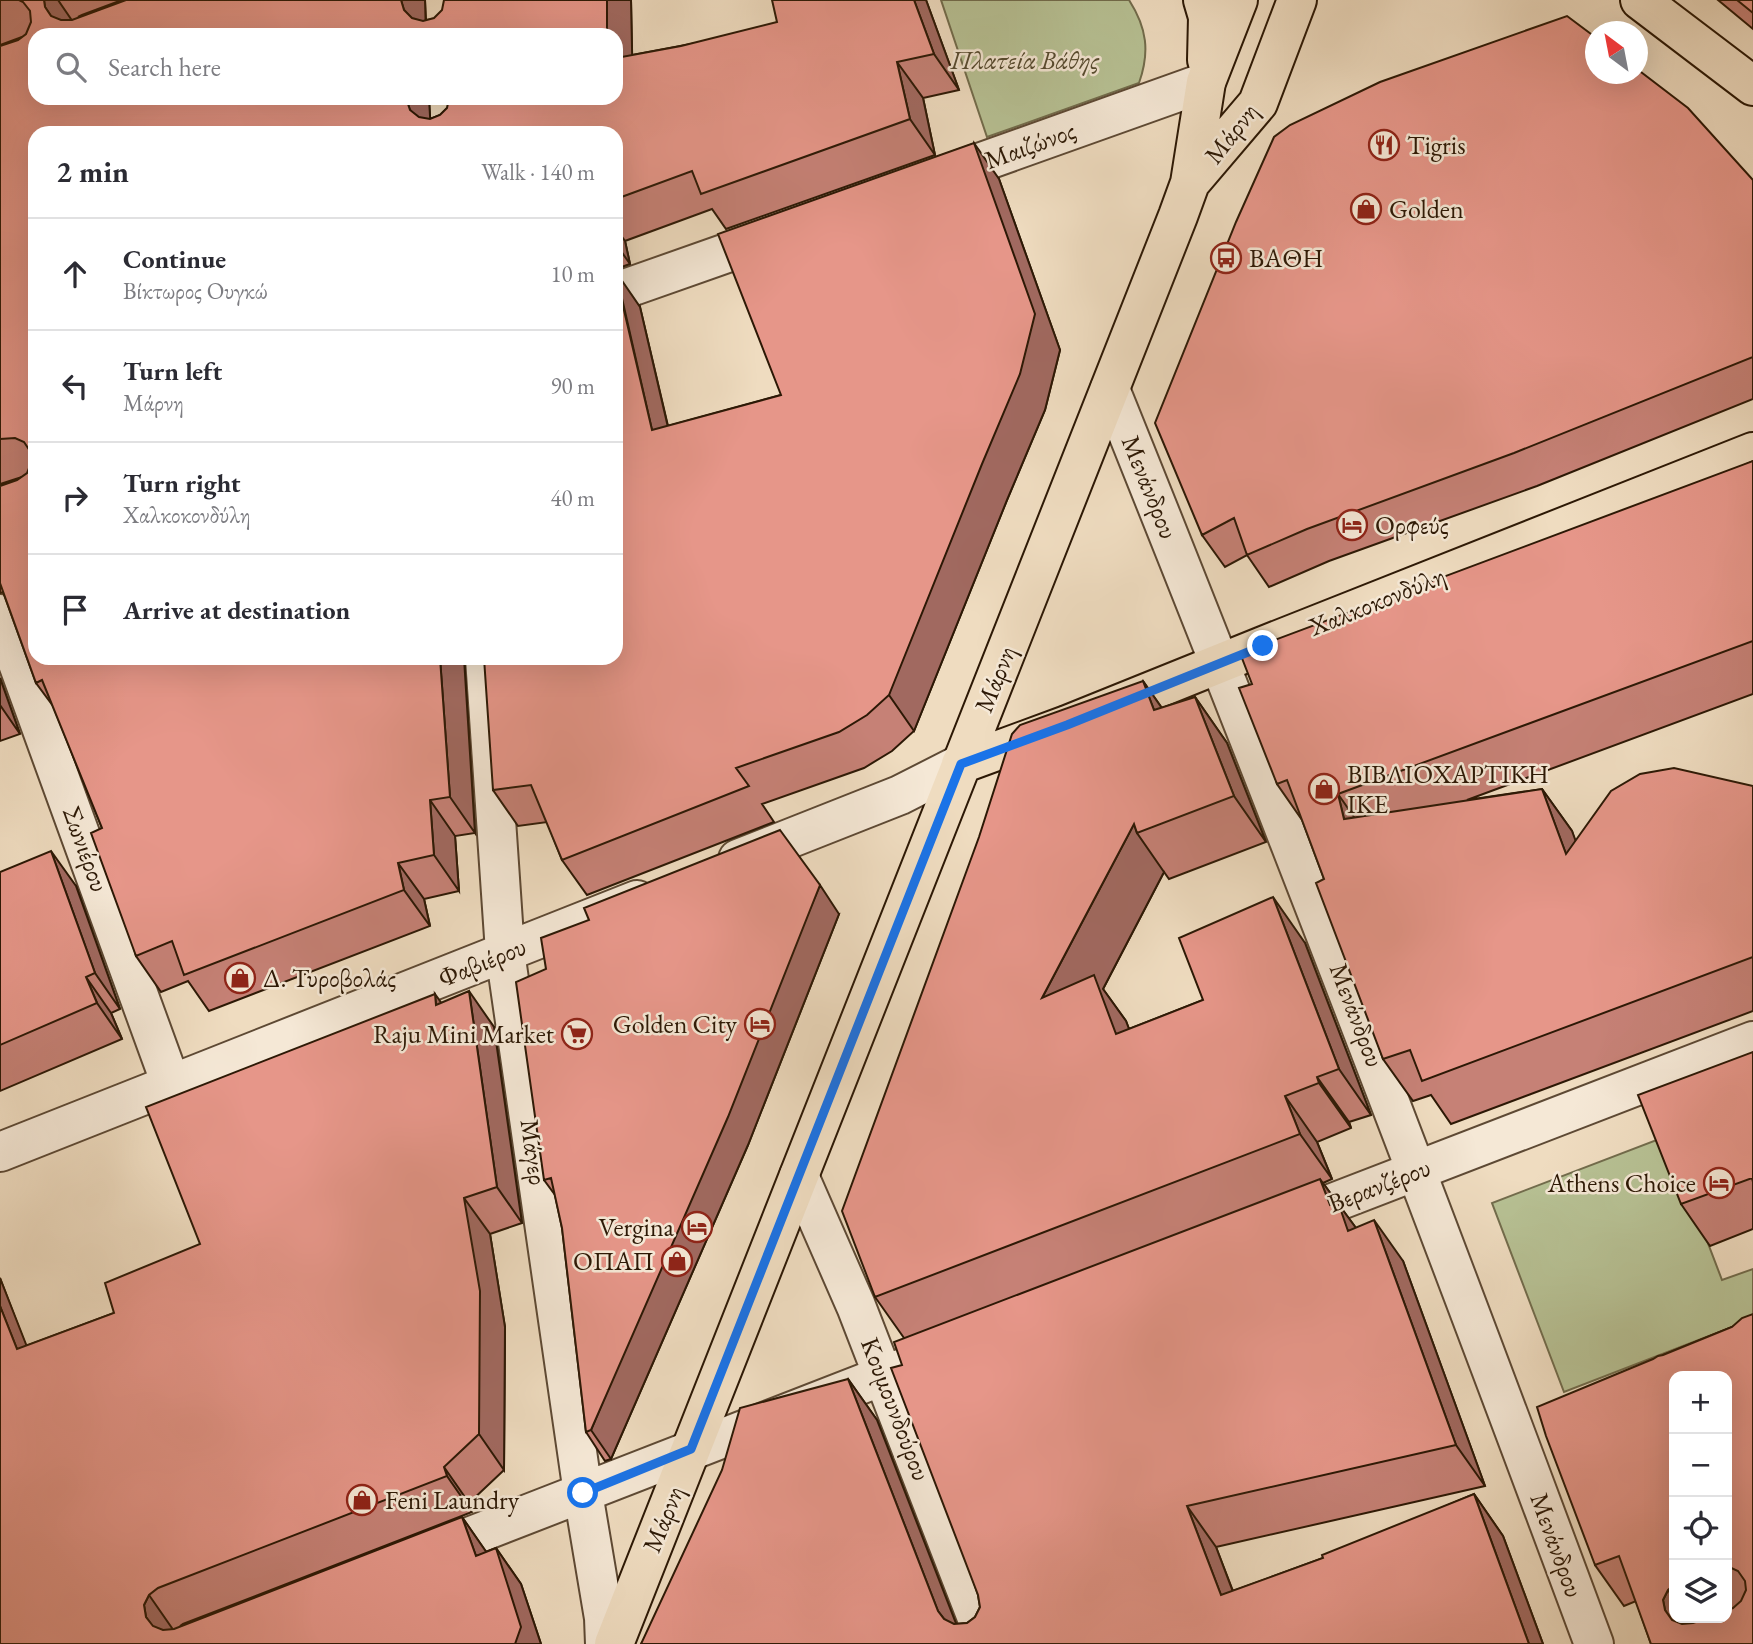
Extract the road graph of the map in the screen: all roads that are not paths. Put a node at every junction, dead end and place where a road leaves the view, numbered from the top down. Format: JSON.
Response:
{"nodes":[{"id":1,"x":1203,"y":0,"type":"edge"},
{"id":2,"x":1238,"y":0,"type":"edge"},
{"id":3,"x":1297,"y":0,"type":"edge"},
{"id":4,"x":1640,"y":0,"type":"edge"},
{"id":5,"x":1206,"y":82,"type":"junction"},
{"id":6,"x":1753,"y":86,"type":"edge"},
{"id":7,"x":1190,"y":183,"type":"junction"},
{"id":8,"x":907,"y":189,"type":"edge"},
{"id":9,"x":803,"y":226,"type":"edge"},
{"id":10,"x":623,"y":290,"type":"edge"},
{"id":11,"x":1110,"y":388,"type":"junction"},
{"id":12,"x":1753,"y":452,"type":"edge"},
{"id":13,"x":0,"y":614,"type":"edge"},
{"id":14,"x":1221,"y":663,"type":"junction"},
{"id":15,"x":485,"y":665,"type":"edge"},
{"id":16,"x":961,"y":764,"type":"junction"},
{"id":17,"x":702,"y":874,"type":"edge"},
{"id":18,"x":665,"y":888,"type":"edge"},
{"id":19,"x":505,"y":953,"type":"junction"},
{"id":20,"x":1753,"y":1041,"type":"edge"},
{"id":21,"x":171,"y":1084,"type":"junction"},
{"id":22,"x":0,"y":1152,"type":"edge"},
{"id":23,"x":1415,"y":1171,"type":"junction"},
{"id":24,"x":799,"y":1176,"type":"junction"},
{"id":25,"x":1261,"y":1230,"type":"edge"},
{"id":26,"x":964,"y":1344,"type":"edge"},
{"id":27,"x":883,"y":1376,"type":"junction"},
{"id":28,"x":691,"y":1449,"type":"junction"},
{"id":29,"x":583,"y":1493,"type":"junction"},
{"id":30,"x":393,"y":1566,"type":"edge"},
{"id":31,"x":605,"y":1644,"type":"edge"},
{"id":32,"x":614,"y":1644,"type":"edge"},
{"id":33,"x":987,"y":1644,"type":"edge"},
{"id":34,"x":1594,"y":1644,"type":"edge"}],
"edges":[{"from":1,"to":5,"type":"main road"},
{"from":2,"to":5,"type":"main road","name":"Μάρνη"},
{"from":3,"to":7,"type":"main road","name":"Μάρνη"},
{"from":4,"to":6,"type":"main road"},
{"from":5,"to":7,"type":"main road","name":"Μάρνη"},
{"from":5,"to":8,"type":"street","name":"Μαιζώνος"},
{"from":7,"to":11,"type":"main road","name":"Μάρνη"},
{"from":9,"to":10,"type":"street"},
{"from":11,"to":14,"type":"street","name":"Μενάνδρου"},
{"from":11,"to":16,"type":"main road","name":"Μάρνη"},
{"from":12,"to":14,"type":"main road","name":"Χαλκοκονδύλη"},
{"from":13,"to":21,"type":"street","name":"Σωνιέρου"},
{"from":14,"to":16,"type":"main road","name":"Χαλκοκονδύλη"},
{"from":14,"to":23,"type":"street","name":"Μενάνδρου"},
{"from":15,"to":19,"type":"street","name":"Μάγερ"},
{"from":16,"to":17,"type":"street"},
{"from":16,"to":24,"type":"main road","name":"Μάρνη"},
{"from":18,"to":19,"type":"street","name":"Φαβιέρου"},
{"from":19,"to":21,"type":"street","name":"Φαβιέρου"},
{"from":19,"to":29,"type":"street","name":"Μάγερ"},
{"from":20,"to":23,"type":"street","name":"Βερανζέρου"},
{"from":21,"to":22,"type":"street","name":"Φαβιέρου"},
{"from":23,"to":25,"type":"street","name":"Βερανζέρου"},
{"from":23,"to":34,"type":"street","name":"Μενάνδρου"},
{"from":24,"to":27,"type":"street","name":"Κουμουνδούρου"},
{"from":24,"to":28,"type":"main road","name":"Μάρνη"},
{"from":26,"to":27,"type":"street"},
{"from":27,"to":28,"type":"street"},
{"from":27,"to":33,"type":"street","name":"Κουμουνδούρου"},
{"from":28,"to":29,"type":"street"},
{"from":28,"to":32,"type":"main road","name":"Μάρνη"},
{"from":29,"to":30,"type":"street"},
{"from":29,"to":31,"type":"street","name":"Μάγερ"}]}
